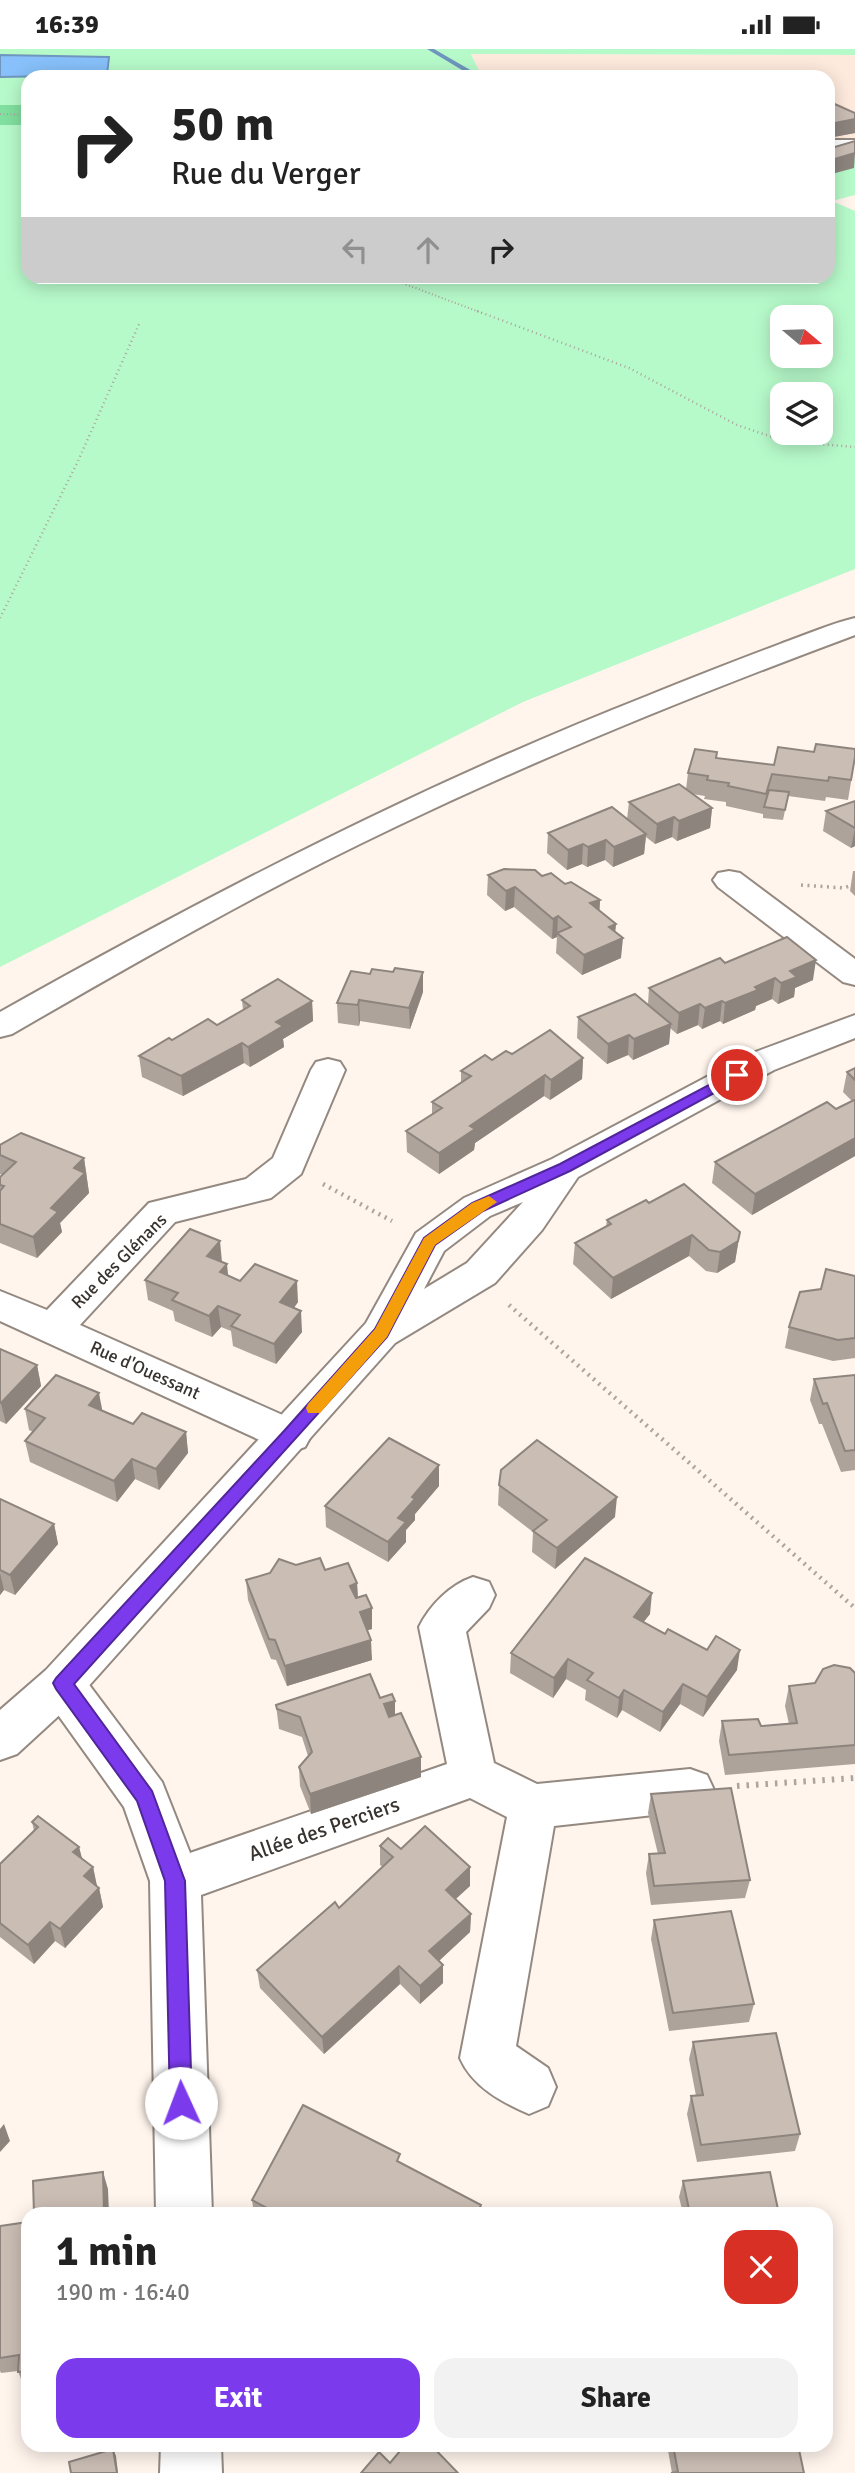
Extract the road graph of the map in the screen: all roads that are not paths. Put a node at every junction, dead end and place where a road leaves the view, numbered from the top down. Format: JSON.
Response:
{"nodes":[{"id":1,"x":835,"y":145,"type":"edge"},
{"id":2,"x":855,"y":145,"type":"edge"},
{"id":3,"x":855,"y":626,"type":"edge"},
{"id":4,"x":729,"y":880,"type":"dead end"},
{"id":5,"x":855,"y":975,"type":"edge"},
{"id":6,"x":0,"y":1026,"type":"edge"},
{"id":7,"x":855,"y":1026,"type":"edge"},
{"id":8,"x":328,"y":1070,"type":"dead end"},
{"id":9,"x":565,"y":1168,"type":"junction"},
{"id":10,"x":0,"y":1305,"type":"edge"},
{"id":11,"x":53,"y":1329,"type":"junction"},
{"id":12,"x":381,"y":1333,"type":"junction"},
{"id":13,"x":290,"y":1436,"type":"junction"},
{"id":14,"x":473,"y":1595,"type":"dead end"},
{"id":15,"x":62,"y":1683,"type":"junction"},
{"id":16,"x":0,"y":1739,"type":"edge"},
{"id":17,"x":473,"y":1776,"type":"junction"},
{"id":18,"x":690,"y":1790,"type":"edge"},
{"id":19,"x":533,"y":1806,"type":"junction"},
{"id":20,"x":175,"y":1881,"type":"junction"},
{"id":21,"x":529,"y":2087,"type":"dead end"},
{"id":22,"x":184,"y":2207,"type":"edge"},
{"id":23,"x":191,"y":2452,"type":"edge"},
{"id":24,"x":191,"y":2473,"type":"edge"}],
"edges":[{"from":1,"to":2,"type":"street"},
{"from":3,"to":6,"type":"street"},
{"from":4,"to":5,"type":"street"},
{"from":7,"to":9,"type":"street"},
{"from":8,"to":11,"type":"street","name":"Rue des Glénans"},
{"from":9,"to":12,"type":"street"},
{"from":9,"to":12,"type":"street"},
{"from":10,"to":11,"type":"street","name":"Rue d'Ouessant"},
{"from":11,"to":13,"type":"street","name":"Rue d'Ouessant"},
{"from":12,"to":13,"type":"street"},
{"from":13,"to":15,"type":"street"},
{"from":14,"to":17,"type":"street"},
{"from":15,"to":16,"type":"street"},
{"from":15,"to":20,"type":"street"},
{"from":17,"to":19,"type":"street"},
{"from":17,"to":20,"type":"street","name":"Allée des Perciers"},
{"from":18,"to":19,"type":"street"},
{"from":19,"to":21,"type":"street"},
{"from":20,"to":22,"type":"street"},
{"from":23,"to":24,"type":"street"}]}
